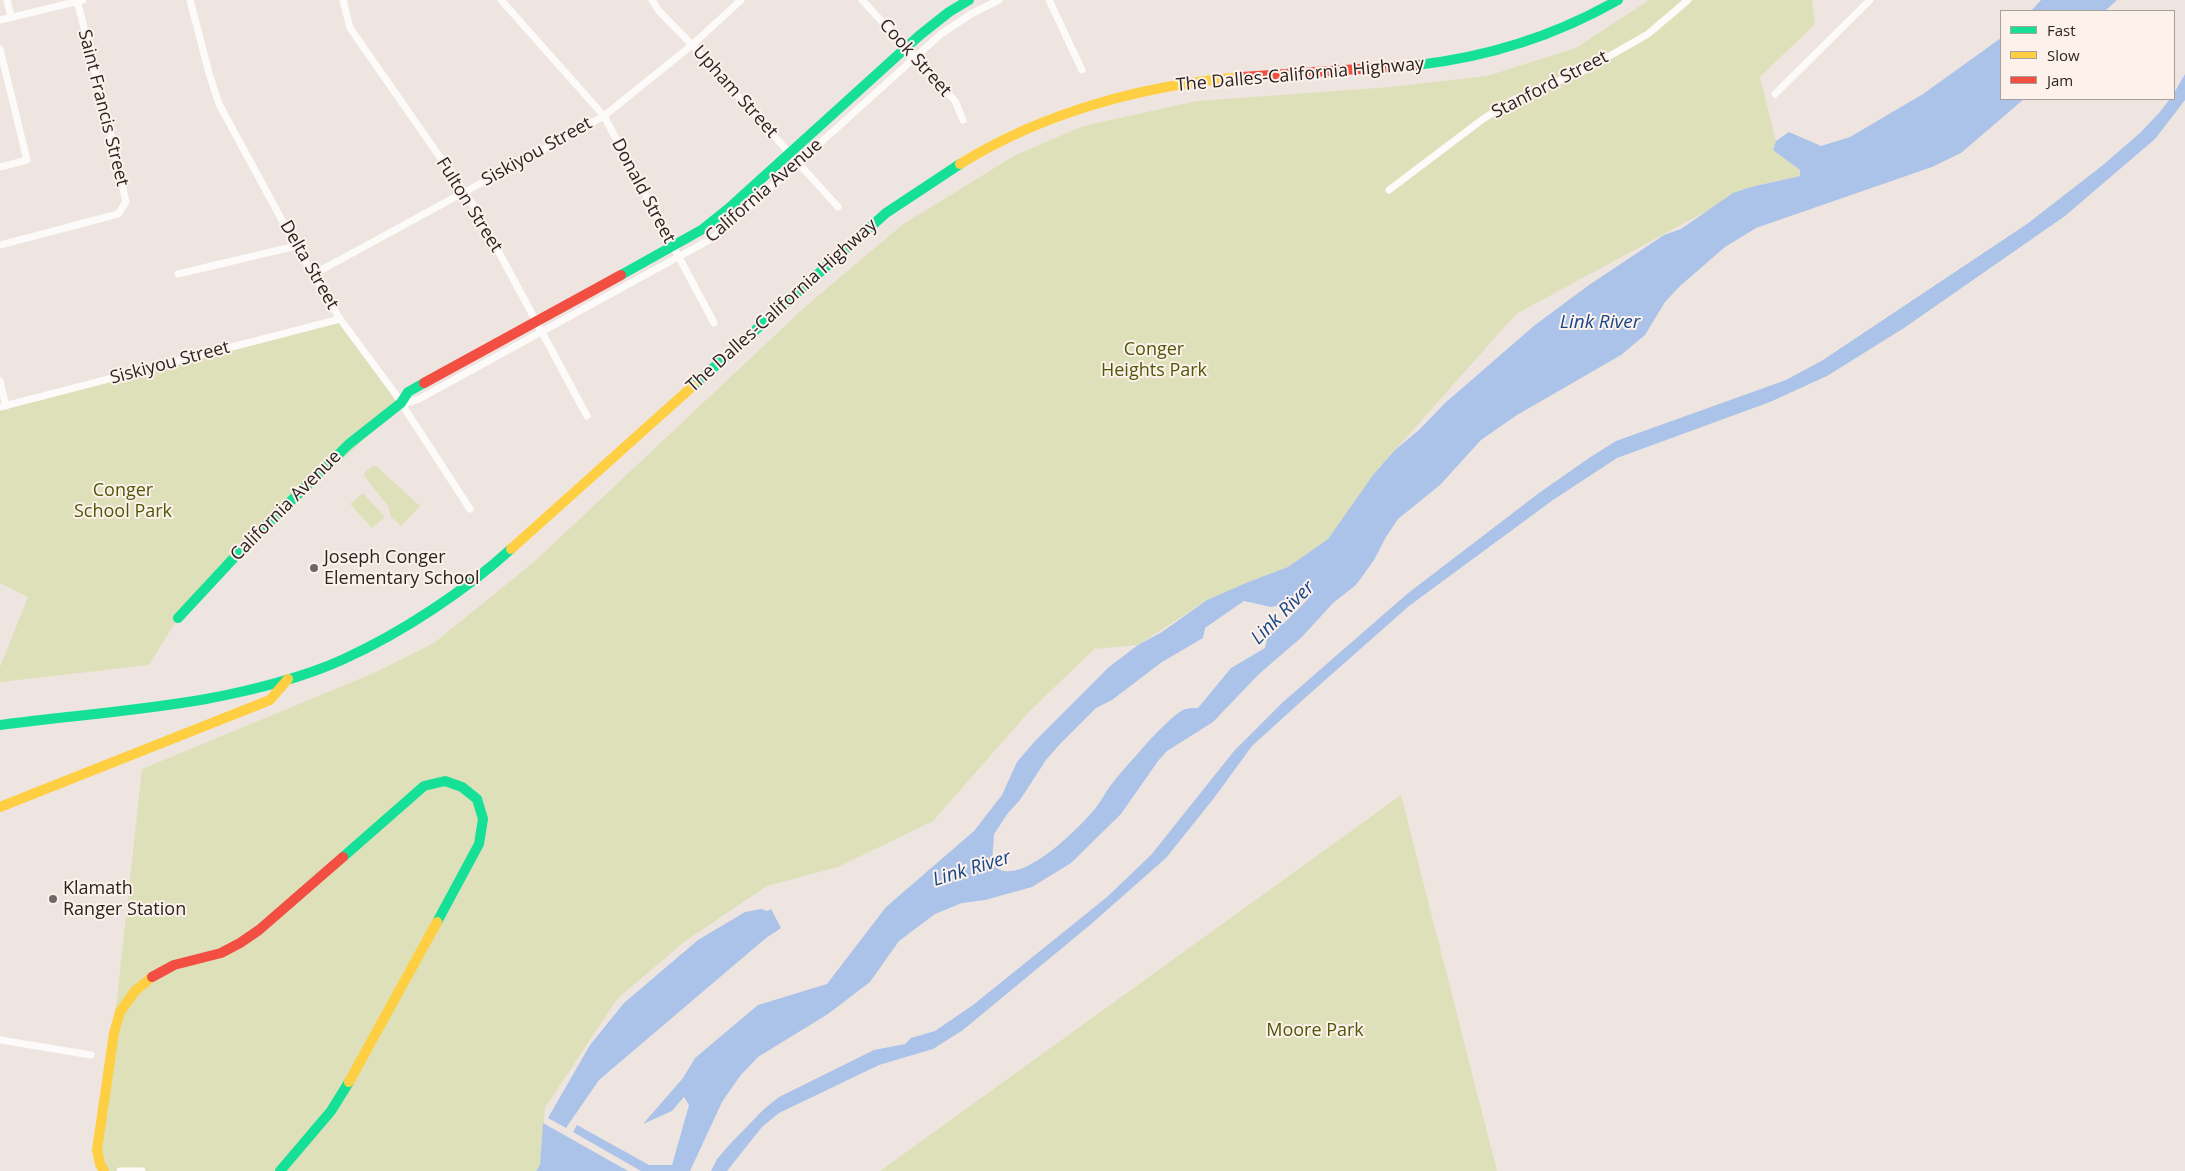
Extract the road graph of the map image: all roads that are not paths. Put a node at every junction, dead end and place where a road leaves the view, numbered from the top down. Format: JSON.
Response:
{"nodes":[{"id":1,"x":7,"y":0,"type":"edge"},
{"id":2,"x":190,"y":0,"type":"edge"},
{"id":3,"x":343,"y":0,"type":"edge"},
{"id":4,"x":501,"y":0,"type":"edge"},
{"id":5,"x":652,"y":0,"type":"edge"},
{"id":6,"x":741,"y":0,"type":"edge"},
{"id":7,"x":862,"y":0,"type":"edge"},
{"id":8,"x":969,"y":0,"type":"edge"},
{"id":9,"x":999,"y":0,"type":"edge"},
{"id":10,"x":1049,"y":0,"type":"edge"},
{"id":11,"x":1618,"y":0,"type":"edge"},
{"id":12,"x":1688,"y":0,"type":"edge"},
{"id":13,"x":1870,"y":0,"type":"edge"},
{"id":14,"x":79,"y":1,"type":"edge"},
{"id":15,"x":11,"y":17,"type":"junction"},
{"id":16,"x":0,"y":20,"type":"edge"},
{"id":17,"x":692,"y":44,"type":"junction"},
{"id":18,"x":905,"y":48,"type":"junction"},
{"id":19,"x":0,"y":49,"type":"edge"},
{"id":20,"x":914,"y":58,"type":"junction"},
{"id":21,"x":1082,"y":70,"type":"dead end"},
{"id":22,"x":1775,"y":94,"type":"dead end"},
{"id":23,"x":604,"y":116,"type":"junction"},
{"id":24,"x":963,"y":120,"type":"dead end"},
{"id":25,"x":789,"y":153,"type":"junction"},
{"id":26,"x":798,"y":163,"type":"junction"},
{"id":27,"x":0,"y":167,"type":"edge"},
{"id":28,"x":1389,"y":190,"type":"dead end"},
{"id":29,"x":464,"y":192,"type":"junction"},
{"id":30,"x":838,"y":207,"type":"dead end"},
{"id":31,"x":0,"y":245,"type":"edge"},
{"id":32,"x":296,"y":246,"type":"junction"},
{"id":33,"x":673,"y":247,"type":"junction"},
{"id":34,"x":679,"y":258,"type":"junction"},
{"id":35,"x":178,"y":274,"type":"dead end"},
{"id":36,"x":314,"y":274,"type":"junction"},
{"id":37,"x":340,"y":319,"type":"junction"},
{"id":38,"x":536,"y":321,"type":"junction"},
{"id":39,"x":714,"y":323,"type":"dead end"},
{"id":40,"x":542,"y":332,"type":"junction"},
{"id":41,"x":0,"y":381,"type":"edge"},
{"id":42,"x":401,"y":403,"type":"junction"},
{"id":43,"x":3,"y":406,"type":"edge"},
{"id":44,"x":587,"y":416,"type":"dead end"},
{"id":45,"x":470,"y":509,"type":"dead end"},
{"id":46,"x":178,"y":618,"type":"dead end"},
{"id":47,"x":288,"y":679,"type":"junction"},
{"id":48,"x":0,"y":725,"type":"edge"},
{"id":49,"x":0,"y":807,"type":"edge"},
{"id":50,"x":0,"y":1040,"type":"edge"},
{"id":51,"x":91,"y":1055,"type":"dead end"},
{"id":52,"x":104,"y":1171,"type":"edge"},
{"id":53,"x":120,"y":1171,"type":"edge"},
{"id":54,"x":142,"y":1171,"type":"edge"},
{"id":55,"x":280,"y":1171,"type":"edge"}],
"edges":[{"from":1,"to":15,"type":"street"},
{"from":2,"to":32,"type":"street","name":"Delta Street"},
{"from":3,"to":29,"type":"street","name":"Fulton Street"},
{"from":4,"to":23,"type":"street","name":"Donald Street"},
{"from":5,"to":17,"type":"street","name":"Upham Street"},
{"from":6,"to":17,"type":"street","name":"Siskiyou Street"},
{"from":7,"to":18,"type":"street","name":"Cook Street"},
{"from":8,"to":18,"type":"main road","name":"California Avenue"},
{"from":9,"to":20,"type":"street","name":"California Avenue"},
{"from":10,"to":21,"type":"street"},
{"from":11,"to":47,"type":"main road","name":"The Dalles-California Highway"},
{"from":12,"to":28,"type":"street","name":"Stanford Street"},
{"from":13,"to":22,"type":"street"},
{"from":14,"to":15,"type":"street"},
{"from":14,"to":31,"type":"street","name":"Saint Francis Street"},
{"from":15,"to":16,"type":"street"},
{"from":17,"to":23,"type":"street","name":"Siskiyou Street"},
{"from":17,"to":25,"type":"street","name":"Upham Street"},
{"from":18,"to":20,"type":"street","name":"Cook Street"},
{"from":18,"to":25,"type":"main road","name":"California Avenue"},
{"from":19,"to":27,"type":"street"},
{"from":20,"to":24,"type":"street","name":"Cook Street"},
{"from":20,"to":26,"type":"street","name":"California Avenue"},
{"from":23,"to":29,"type":"street","name":"Siskiyou Street"},
{"from":23,"to":33,"type":"street","name":"Donald Street"},
{"from":25,"to":26,"type":"street","name":"Upham Street"},
{"from":25,"to":33,"type":"main road","name":"California Avenue"},
{"from":26,"to":30,"type":"street","name":"Upham Street"},
{"from":26,"to":34,"type":"street","name":"California Avenue"},
{"from":29,"to":36,"type":"street","name":"Siskiyou Street"},
{"from":29,"to":38,"type":"street","name":"Fulton Street"},
{"from":32,"to":35,"type":"street"},
{"from":32,"to":36,"type":"street","name":"Delta Street"},
{"from":33,"to":34,"type":"street","name":"Donald Street"},
{"from":33,"to":38,"type":"main road","name":"California Avenue"},
{"from":34,"to":39,"type":"street","name":"Donald Street"},
{"from":34,"to":40,"type":"street","name":"California Avenue"},
{"from":36,"to":37,"type":"street","name":"Delta Street"},
{"from":37,"to":42,"type":"street","name":"Delta Street"},
{"from":37,"to":43,"type":"street","name":"Siskiyou Street"},
{"from":38,"to":40,"type":"street","name":"Fulton Street"},
{"from":38,"to":42,"type":"main road","name":"California Avenue"},
{"from":40,"to":42,"type":"street","name":"California Avenue"},
{"from":40,"to":44,"type":"street","name":"Fulton Street"},
{"from":41,"to":43,"type":"street"},
{"from":42,"to":45,"type":"street","name":"Delta Street"},
{"from":42,"to":46,"type":"main road","name":"California Avenue"},
{"from":47,"to":48,"type":"main road","name":"The Dalles-California Highway"},
{"from":47,"to":49,"type":"main road"},
{"from":50,"to":51,"type":"street"},
{"from":52,"to":55,"type":"main road"},
{"from":53,"to":54,"type":"street"}]}
